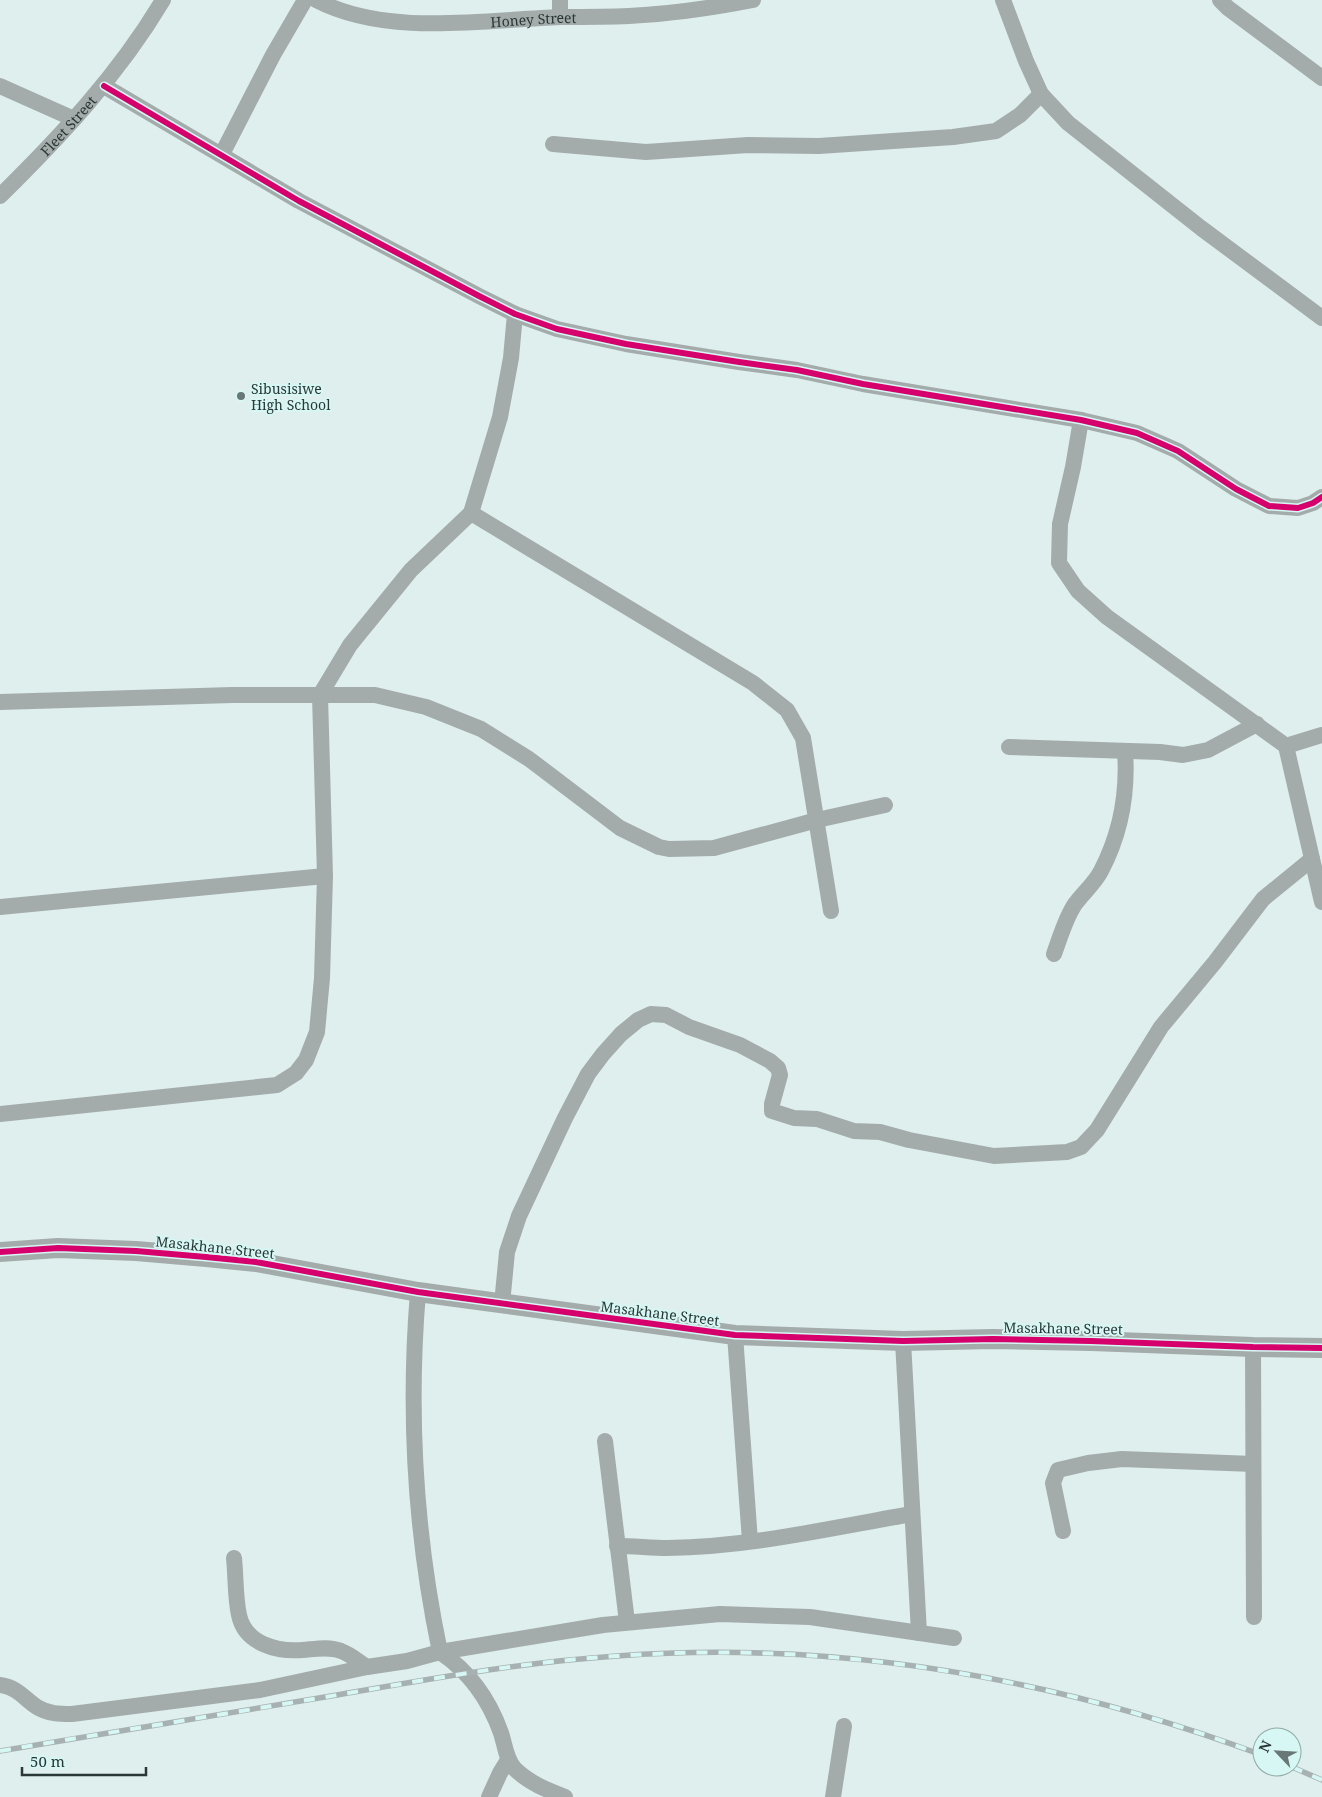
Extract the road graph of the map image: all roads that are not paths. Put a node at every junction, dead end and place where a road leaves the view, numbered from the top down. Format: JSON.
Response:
{"nodes":[{"id":1,"x":163,"y":0,"type":"edge"},
{"id":2,"x":305,"y":0,"type":"edge"},
{"id":3,"x":316,"y":0,"type":"edge"},
{"id":4,"x":560,"y":0,"type":"edge"},
{"id":5,"x":753,"y":0,"type":"edge"},
{"id":6,"x":1004,"y":0,"type":"edge"},
{"id":7,"x":1220,"y":0,"type":"edge"},
{"id":8,"x":560,"y":17,"type":"junction"},
{"id":9,"x":1322,"y":78,"type":"edge"},
{"id":10,"x":0,"y":86,"type":"edge"},
{"id":11,"x":104,"y":86,"type":"junction"},
{"id":12,"x":1040,"y":94,"type":"junction"},
{"id":13,"x":74,"y":119,"type":"junction"},
{"id":14,"x":553,"y":144,"type":"dead end"},
{"id":15,"x":222,"y":154,"type":"junction"},
{"id":16,"x":0,"y":196,"type":"edge"},
{"id":17,"x":515,"y":314,"type":"junction"},
{"id":18,"x":1322,"y":318,"type":"edge"},
{"id":19,"x":1081,"y":420,"type":"junction"},
{"id":20,"x":1322,"y":497,"type":"edge"},
{"id":21,"x":471,"y":513,"type":"junction"},
{"id":22,"x":320,"y":695,"type":"junction"},
{"id":23,"x":0,"y":702,"type":"edge"},
{"id":24,"x":1257,"y":724,"type":"junction"},
{"id":25,"x":1322,"y":736,"type":"edge"},
{"id":26,"x":1286,"y":746,"type":"junction"},
{"id":27,"x":1009,"y":747,"type":"dead end"},
{"id":28,"x":1125,"y":751,"type":"junction"},
{"id":29,"x":885,"y":805,"type":"dead end"},
{"id":30,"x":817,"y":820,"type":"junction"},
{"id":31,"x":1312,"y":859,"type":"junction"},
{"id":32,"x":325,"y":876,"type":"junction"},
{"id":33,"x":1322,"y":902,"type":"edge"},
{"id":34,"x":0,"y":907,"type":"edge"},
{"id":35,"x":831,"y":911,"type":"dead end"},
{"id":36,"x":1054,"y":954,"type":"dead end"},
{"id":37,"x":0,"y":1114,"type":"edge"},
{"id":38,"x":0,"y":1252,"type":"edge"},
{"id":39,"x":418,"y":1292,"type":"junction"},
{"id":40,"x":502,"y":1304,"type":"junction"},
{"id":41,"x":736,"y":1335,"type":"junction"},
{"id":42,"x":903,"y":1341,"type":"junction"},
{"id":43,"x":1253,"y":1347,"type":"junction"},
{"id":44,"x":1322,"y":1348,"type":"edge"},
{"id":45,"x":605,"y":1440,"type":"dead end"},
{"id":46,"x":1253,"y":1464,"type":"junction"},
{"id":47,"x":912,"y":1514,"type":"junction"},
{"id":48,"x":1063,"y":1531,"type":"dead end"},
{"id":49,"x":750,"y":1541,"type":"junction"},
{"id":50,"x":618,"y":1546,"type":"junction"},
{"id":51,"x":234,"y":1558,"type":"dead end"},
{"id":52,"x":1254,"y":1616,"type":"dead end"},
{"id":53,"x":627,"y":1622,"type":"junction"},
{"id":54,"x":919,"y":1633,"type":"junction"},
{"id":55,"x":954,"y":1638,"type":"dead end"},
{"id":56,"x":440,"y":1652,"type":"junction"},
{"id":57,"x":367,"y":1667,"type":"junction"},
{"id":58,"x":0,"y":1685,"type":"edge"},
{"id":59,"x":844,"y":1726,"type":"dead end"},
{"id":60,"x":508,"y":1760,"type":"junction"},
{"id":61,"x":489,"y":1797,"type":"edge"},
{"id":62,"x":565,"y":1797,"type":"edge"},
{"id":63,"x":833,"y":1797,"type":"edge"}],
"edges":[{"from":1,"to":11,"type":"street","name":"Fleet Street"},
{"from":2,"to":15,"type":"street"},
{"from":3,"to":8,"type":"street","name":"Honey Street"},
{"from":4,"to":8,"type":"street"},
{"from":5,"to":8,"type":"street","name":"Honey Street"},
{"from":6,"to":12,"type":"street"},
{"from":7,"to":9,"type":"street"},
{"from":10,"to":13,"type":"street"},
{"from":11,"to":13,"type":"street","name":"Fleet Street"},
{"from":11,"to":15,"type":"street"},
{"from":12,"to":14,"type":"street"},
{"from":12,"to":18,"type":"street"},
{"from":13,"to":16,"type":"street","name":"Fleet Street"},
{"from":15,"to":17,"type":"street"},
{"from":17,"to":19,"type":"street"},
{"from":17,"to":21,"type":"street"},
{"from":19,"to":20,"type":"street"},
{"from":19,"to":24,"type":"street"},
{"from":21,"to":22,"type":"street"},
{"from":21,"to":30,"type":"street"},
{"from":22,"to":23,"type":"street"},
{"from":22,"to":30,"type":"street"},
{"from":22,"to":32,"type":"street"},
{"from":24,"to":26,"type":"street"},
{"from":24,"to":28,"type":"street"},
{"from":25,"to":26,"type":"street"},
{"from":26,"to":31,"type":"street"},
{"from":27,"to":28,"type":"street"},
{"from":28,"to":36,"type":"street"},
{"from":29,"to":30,"type":"street"},
{"from":30,"to":35,"type":"street"},
{"from":31,"to":33,"type":"street"},
{"from":31,"to":40,"type":"street"},
{"from":32,"to":34,"type":"street"},
{"from":32,"to":37,"type":"street"},
{"from":38,"to":39,"type":"street","name":"Masakhane Street"},
{"from":39,"to":40,"type":"street","name":"Masakhane Street"},
{"from":39,"to":56,"type":"street"},
{"from":40,"to":41,"type":"street","name":"Masakhane Street"},
{"from":41,"to":42,"type":"street","name":"Masakhane Street"},
{"from":41,"to":49,"type":"street"},
{"from":42,"to":43,"type":"street","name":"Masakhane Street"},
{"from":42,"to":47,"type":"street"},
{"from":43,"to":44,"type":"street","name":"Masakhane Street"},
{"from":43,"to":46,"type":"street"},
{"from":45,"to":50,"type":"street"},
{"from":46,"to":48,"type":"street"},
{"from":46,"to":52,"type":"street"},
{"from":47,"to":49,"type":"street"},
{"from":47,"to":54,"type":"street"},
{"from":49,"to":50,"type":"street"},
{"from":50,"to":53,"type":"street"},
{"from":51,"to":57,"type":"street"},
{"from":53,"to":54,"type":"street"},
{"from":53,"to":56,"type":"street"},
{"from":54,"to":55,"type":"street"},
{"from":56,"to":57,"type":"street"},
{"from":56,"to":60,"type":"street"},
{"from":57,"to":58,"type":"street"},
{"from":59,"to":63,"type":"street"},
{"from":60,"to":61,"type":"street"},
{"from":60,"to":62,"type":"street"}]}
